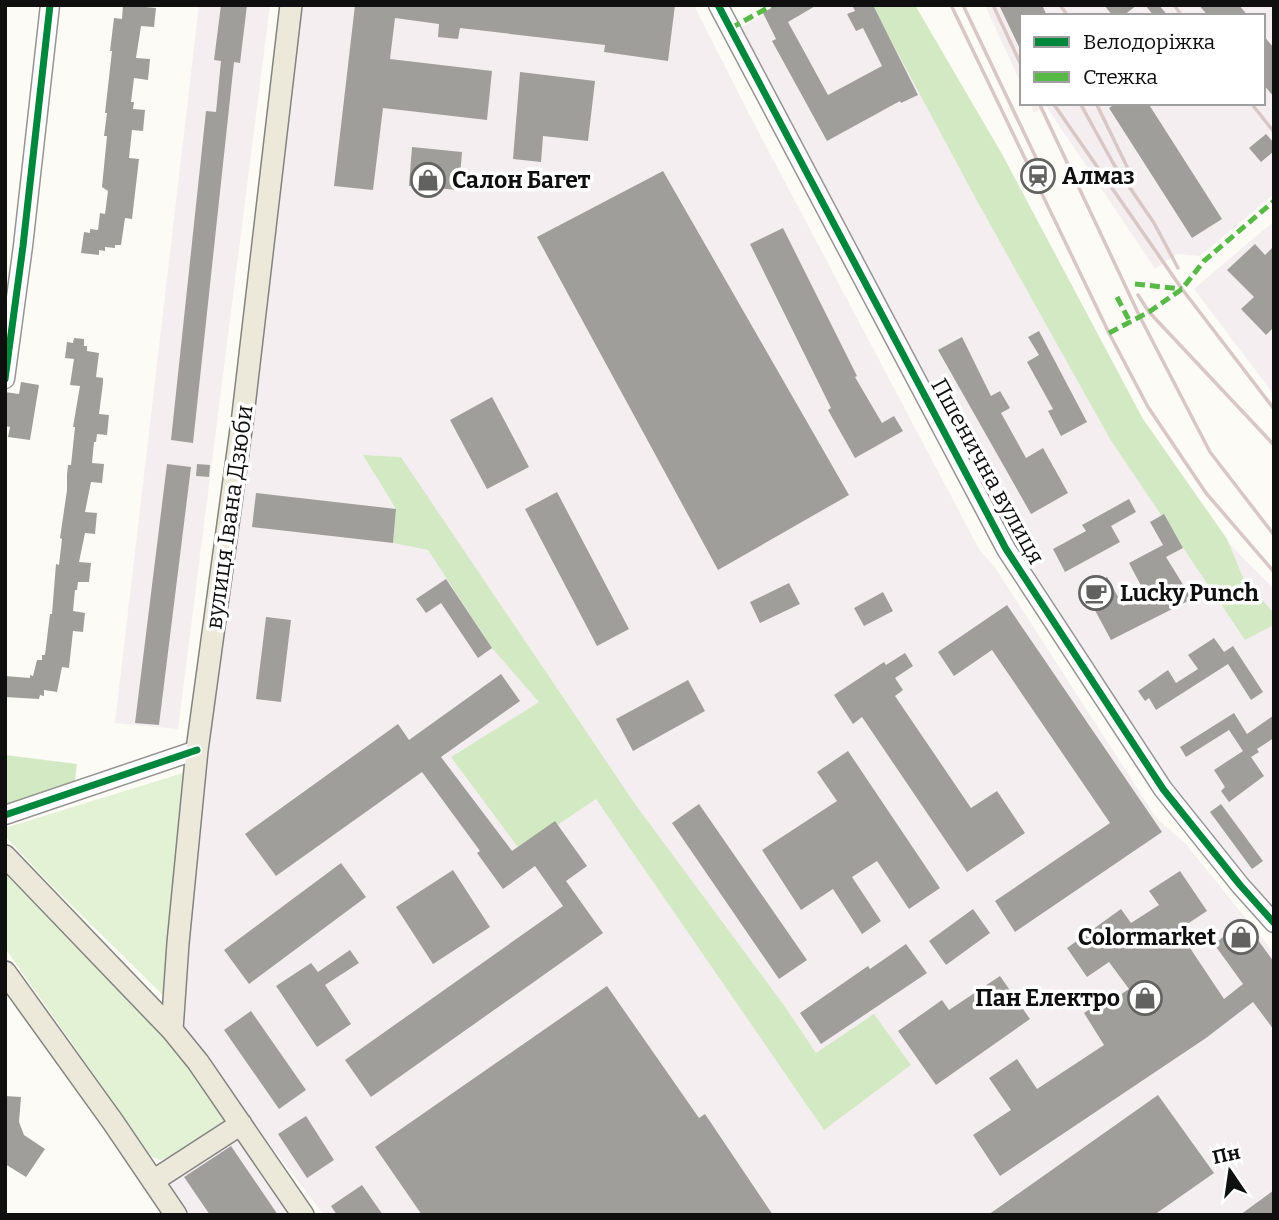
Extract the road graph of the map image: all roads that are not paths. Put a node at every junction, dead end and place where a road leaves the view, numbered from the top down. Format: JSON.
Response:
{"nodes":[{"id":1,"x":50,"y":5,"type":"edge"},
{"id":2,"x":291,"y":5,"type":"edge"},
{"id":3,"x":718,"y":5,"type":"edge"},
{"id":4,"x":5,"y":379,"type":"edge"},
{"id":5,"x":197,"y":750,"type":"junction"},
{"id":6,"x":5,"y":815,"type":"edge"},
{"id":7,"x":5,"y":856,"type":"edge"},
{"id":8,"x":1274,"y":923,"type":"edge"},
{"id":9,"x":5,"y":972,"type":"edge"},
{"id":10,"x":172,"y":1030,"type":"junction"},
{"id":11,"x":241,"y":1124,"type":"junction"},
{"id":12,"x":153,"y":1181,"type":"junction"},
{"id":13,"x":176,"y":1215,"type":"edge"},
{"id":14,"x":303,"y":1215,"type":"edge"}],
"edges":[{"from":1,"to":4,"type":"street"},
{"from":2,"to":5,"type":"main road","name":"вулиця Івана Дзюби"},
{"from":3,"to":8,"type":"street","name":"Пшенична вулиця"},
{"from":5,"to":6,"type":"street"},
{"from":5,"to":10,"type":"main road","name":"вулиця Івана Дзюби"},
{"from":7,"to":10,"type":"main road"},
{"from":9,"to":12,"type":"main road"},
{"from":10,"to":11,"type":"main road"},
{"from":11,"to":12,"type":"main road"},
{"from":11,"to":14,"type":"main road"},
{"from":12,"to":13,"type":"main road"}]}
